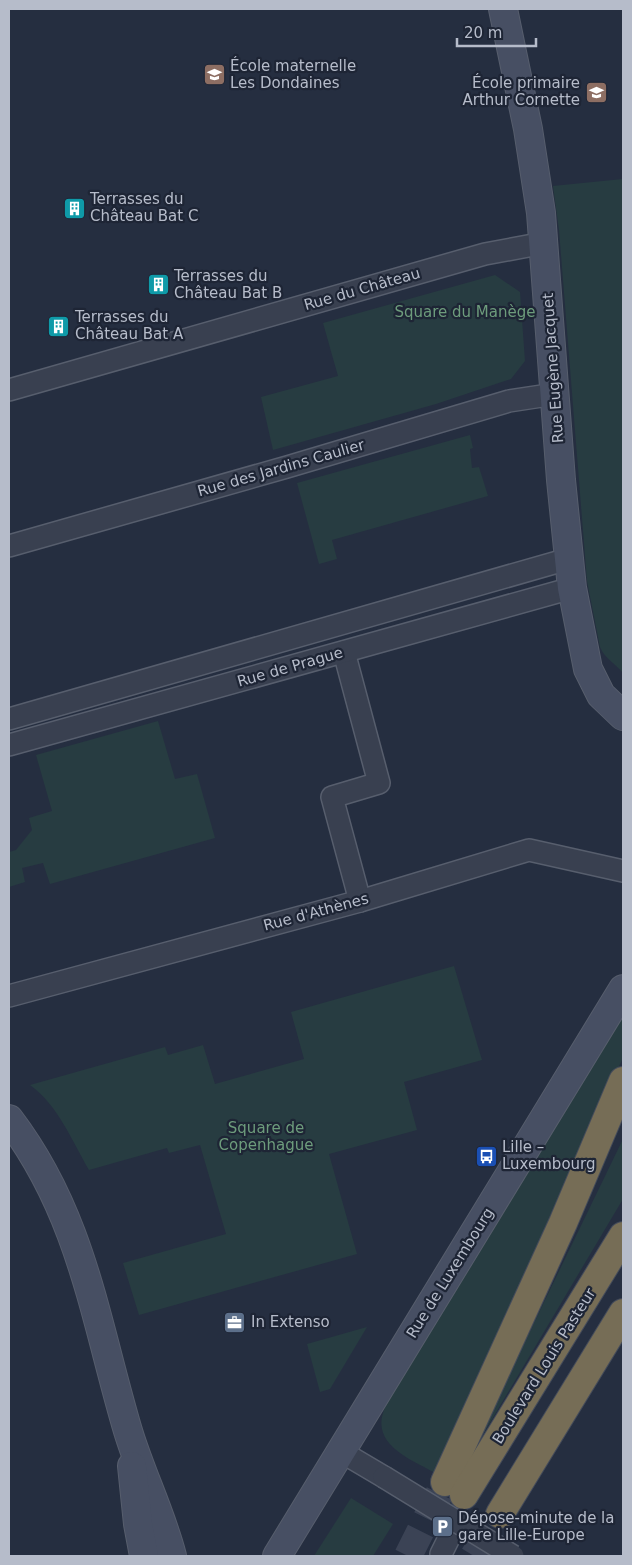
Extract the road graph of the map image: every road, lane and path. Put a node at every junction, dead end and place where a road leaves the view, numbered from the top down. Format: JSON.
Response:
{"nodes":[{"id":1,"x":503,"y":9,"type":"edge"},
{"id":2,"x":544,"y":243,"type":"junction"},
{"id":3,"x":9,"y":390,"type":"edge"},
{"id":4,"x":555,"y":394,"type":"junction"},
{"id":5,"x":9,"y":546,"type":"edge"},
{"id":6,"x":568,"y":560,"type":"junction"},
{"id":7,"x":572,"y":588,"type":"junction"},
{"id":8,"x":344,"y":652,"type":"junction"},
{"id":9,"x":623,"y":716,"type":"edge"},
{"id":10,"x":9,"y":719,"type":"edge"},
{"id":11,"x":9,"y":745,"type":"edge"},
{"id":12,"x":623,"y":870,"type":"edge"},
{"id":13,"x":360,"y":901,"type":"junction"},
{"id":14,"x":623,"y":989,"type":"edge"},
{"id":15,"x":9,"y":996,"type":"edge"},
{"id":16,"x":623,"y":1081,"type":"edge"},
{"id":17,"x":623,"y":1115,"type":"edge"},
{"id":18,"x":9,"y":1119,"type":"edge"},
{"id":19,"x":563,"y":1223,"type":"junction"},
{"id":20,"x":623,"y":1236,"type":"edge"},
{"id":21,"x":623,"y":1312,"type":"edge"},
{"id":22,"x":129,"y":1432,"type":"junction"},
{"id":23,"x":340,"y":1451,"type":"junction"},
{"id":24,"x":500,"y":1514,"type":"tunnel mouth"},
{"id":25,"x":456,"y":1522,"type":"junction"},
{"id":26,"x":169,"y":1545,"type":"edge"},
{"id":27,"x":281,"y":1548,"type":"edge"},
{"id":28,"x":442,"y":1554,"type":"dead end"},
{"id":29,"x":505,"y":1554,"type":"edge"},
{"id":30,"x":144,"y":1556,"type":"edge"},
{"id":31,"x":185,"y":1556,"type":"edge"},
{"id":32,"x":262,"y":1556,"type":"edge"}],
"edges":[{"from":1,"to":2,"type":"street","name":"Rue Eugène Jacquet"},
{"from":2,"to":3,"type":"street","name":"Rue du Château"},
{"from":2,"to":4,"type":"street","name":"Rue Eugène Jacquet"},
{"from":4,"to":5,"type":"street","name":"Rue des Jardins Caulier"},
{"from":4,"to":6,"type":"street","name":"Rue Eugène Jacquet"},
{"from":6,"to":7,"type":"street","name":"Rue Eugène Jacquet"},
{"from":6,"to":10,"type":"street","name":"Rue de Prague"},
{"from":7,"to":8,"type":"street","name":"Rue de Prague"},
{"from":7,"to":9,"type":"street","name":"Rue Eugène Jacquet"},
{"from":8,"to":11,"type":"street","name":"Rue de Prague"},
{"from":8,"to":13,"type":"street"},
{"from":12,"to":13,"type":"street","name":"Rue d'Athènes"},
{"from":13,"to":15,"type":"street","name":"Rue d'Athènes"},
{"from":14,"to":23,"type":"street","name":"Rue de Luxembourg"},
{"from":16,"to":19,"type":"highway"},
{"from":17,"to":19,"type":"highway"},
{"from":18,"to":22,"type":"street"},
{"from":19,"to":20,"type":"highway","name":"Boulevard Louis Pasteur"},
{"from":21,"to":24,"type":"highway"},
{"from":22,"to":26,"type":"street"},
{"from":22,"to":30,"type":"street"},
{"from":23,"to":25,"type":"street","bridge":true},
{"from":23,"to":27,"type":"street","name":"Rue de Luxembourg"},
{"from":25,"to":28,"type":"street"},
{"from":25,"to":29,"type":"street","bridge":true},
{"from":26,"to":31,"type":"street"},
{"from":27,"to":32,"type":"street"}]}
